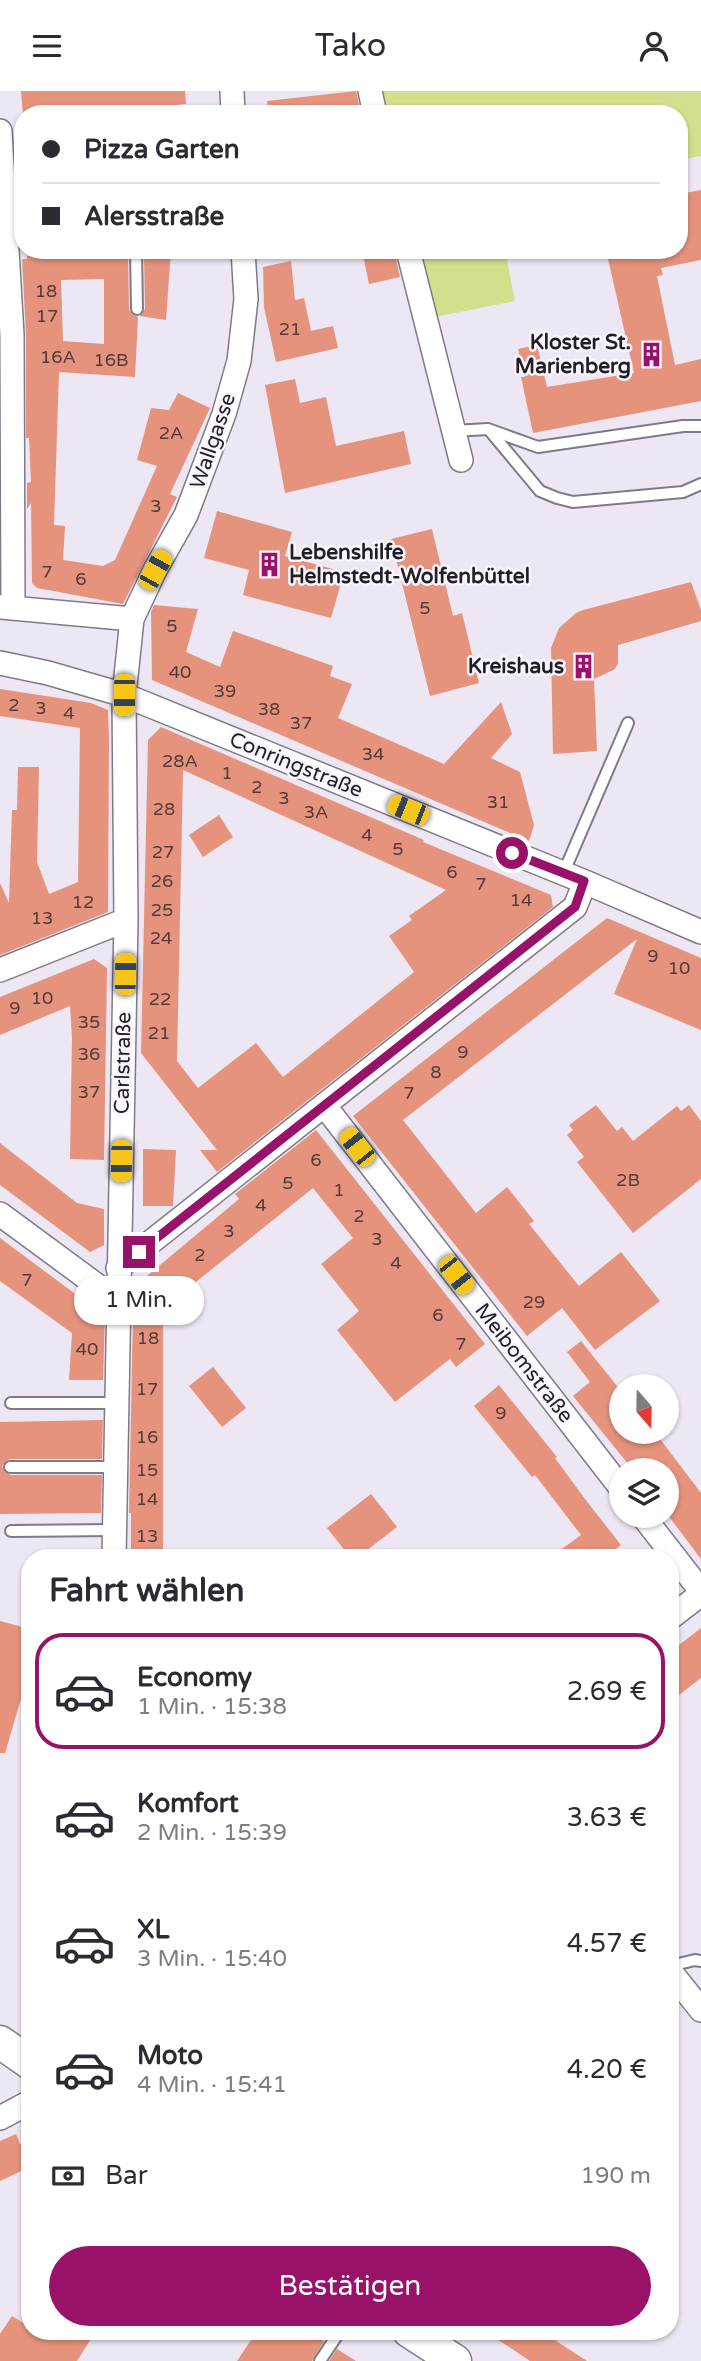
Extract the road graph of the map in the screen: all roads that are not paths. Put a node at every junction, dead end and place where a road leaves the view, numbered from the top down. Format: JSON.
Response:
{"nodes":[{"id":1,"x":0,"y":131,"type":"edge"},
{"id":2,"x":136,"y":259,"type":"edge"},
{"id":3,"x":244,"y":259,"type":"edge"},
{"id":4,"x":410,"y":259,"type":"edge"},
{"id":5,"x":136,"y":309,"type":"dead end"},
{"id":6,"x":6,"y":335,"type":"edge"},
{"id":7,"x":701,"y":426,"type":"edge"},
{"id":8,"x":488,"y":429,"type":"junction"},
{"id":9,"x":453,"y":431,"type":"junction"},
{"id":10,"x":461,"y":460,"type":"dead end"},
{"id":11,"x":701,"y":484,"type":"edge"},
{"id":12,"x":6,"y":607,"type":"edge"},
{"id":13,"x":132,"y":619,"type":"junction"},
{"id":14,"x":0,"y":663,"type":"edge"},
{"id":15,"x":124,"y":695,"type":"junction"},
{"id":16,"x":628,"y":723,"type":"dead end"},
{"id":17,"x":574,"y":878,"type":"junction"},
{"id":18,"x":126,"y":920,"type":"junction"},
{"id":19,"x":701,"y":932,"type":"edge"},
{"id":20,"x":0,"y":970,"type":"edge"},
{"id":21,"x":324,"y":1105,"type":"junction"},
{"id":22,"x":0,"y":1214,"type":"edge"},
{"id":23,"x":118,"y":1268,"type":"junction"},
{"id":24,"x":117,"y":1301,"type":"junction"},
{"id":25,"x":10,"y":1403,"type":"dead end"},
{"id":26,"x":118,"y":1403,"type":"junction"},
{"id":27,"x":10,"y":1467,"type":"dead end"},
{"id":28,"x":117,"y":1467,"type":"junction"},
{"id":29,"x":609,"y":1473,"type":"edge"},
{"id":30,"x":652,"y":1528,"type":"edge"},
{"id":31,"x":114,"y":1530,"type":"junction"},
{"id":32,"x":11,"y":1531,"type":"dead end"},
{"id":33,"x":114,"y":1549,"type":"edge"},
{"id":34,"x":668,"y":1549,"type":"edge"},
{"id":35,"x":679,"y":1563,"type":"edge"},
{"id":36,"x":701,"y":1592,"type":"edge"},
{"id":37,"x":679,"y":1610,"type":"edge"},
{"id":38,"x":701,"y":1961,"type":"edge"},
{"id":39,"x":679,"y":1966,"type":"edge"},
{"id":40,"x":679,"y":1981,"type":"edge"},
{"id":41,"x":701,"y":2011,"type":"edge"},
{"id":42,"x":0,"y":2042,"type":"edge"},
{"id":43,"x":21,"y":2057,"type":"edge"},
{"id":44,"x":21,"y":2106,"type":"edge"},
{"id":45,"x":0,"y":2117,"type":"edge"},
{"id":46,"x":334,"y":2340,"type":"edge"},
{"id":47,"x":423,"y":2340,"type":"edge"},
{"id":48,"x":320,"y":2361,"type":"edge"},
{"id":49,"x":455,"y":2361,"type":"edge"}],
"edges":[{"from":1,"to":6,"type":"street"},
{"from":2,"to":5,"type":"lane"},
{"from":3,"to":13,"type":"street","name":"Wallgasse"},
{"from":4,"to":9,"type":"street"},
{"from":6,"to":12,"type":"street"},
{"from":7,"to":8,"type":"lane"},
{"from":8,"to":9,"type":"lane"},
{"from":8,"to":11,"type":"lane"},
{"from":9,"to":10,"type":"street"},
{"from":12,"to":13,"type":"street"},
{"from":13,"to":15,"type":"street","name":"Wallgasse"},
{"from":14,"to":15,"type":"street","name":"Conringstraße"},
{"from":15,"to":17,"type":"street","name":"Conringstraße"},
{"from":15,"to":18,"type":"street","name":"Carlstraße"},
{"from":16,"to":17,"type":"lane"},
{"from":17,"to":19,"type":"street","name":"Conringstraße"},
{"from":17,"to":21,"type":"street"},
{"from":18,"to":20,"type":"street"},
{"from":18,"to":23,"type":"street","name":"Carlstraße"},
{"from":21,"to":23,"type":"street"},
{"from":21,"to":29,"type":"street","name":"Meibomstraße"},
{"from":22,"to":24,"type":"street"},
{"from":23,"to":24,"type":"street","name":"Carlstraße"},
{"from":24,"to":26,"type":"street","name":"Carlstraße"},
{"from":25,"to":26,"type":"lane"},
{"from":26,"to":28,"type":"street","name":"Carlstraße"},
{"from":27,"to":28,"type":"lane"},
{"from":28,"to":31,"type":"street","name":"Carlstraße"},
{"from":30,"to":34,"type":"street"},
{"from":31,"to":32,"type":"lane"},
{"from":31,"to":33,"type":"street","name":"Carlstraße"},
{"from":35,"to":36,"type":"street"},
{"from":36,"to":37,"type":"street"},
{"from":38,"to":39,"type":"lane"},
{"from":40,"to":41,"type":"street"},
{"from":42,"to":43,"type":"main road"},
{"from":44,"to":45,"type":"street"},
{"from":46,"to":48,"type":"lane"},
{"from":47,"to":49,"type":"main road"}]}
